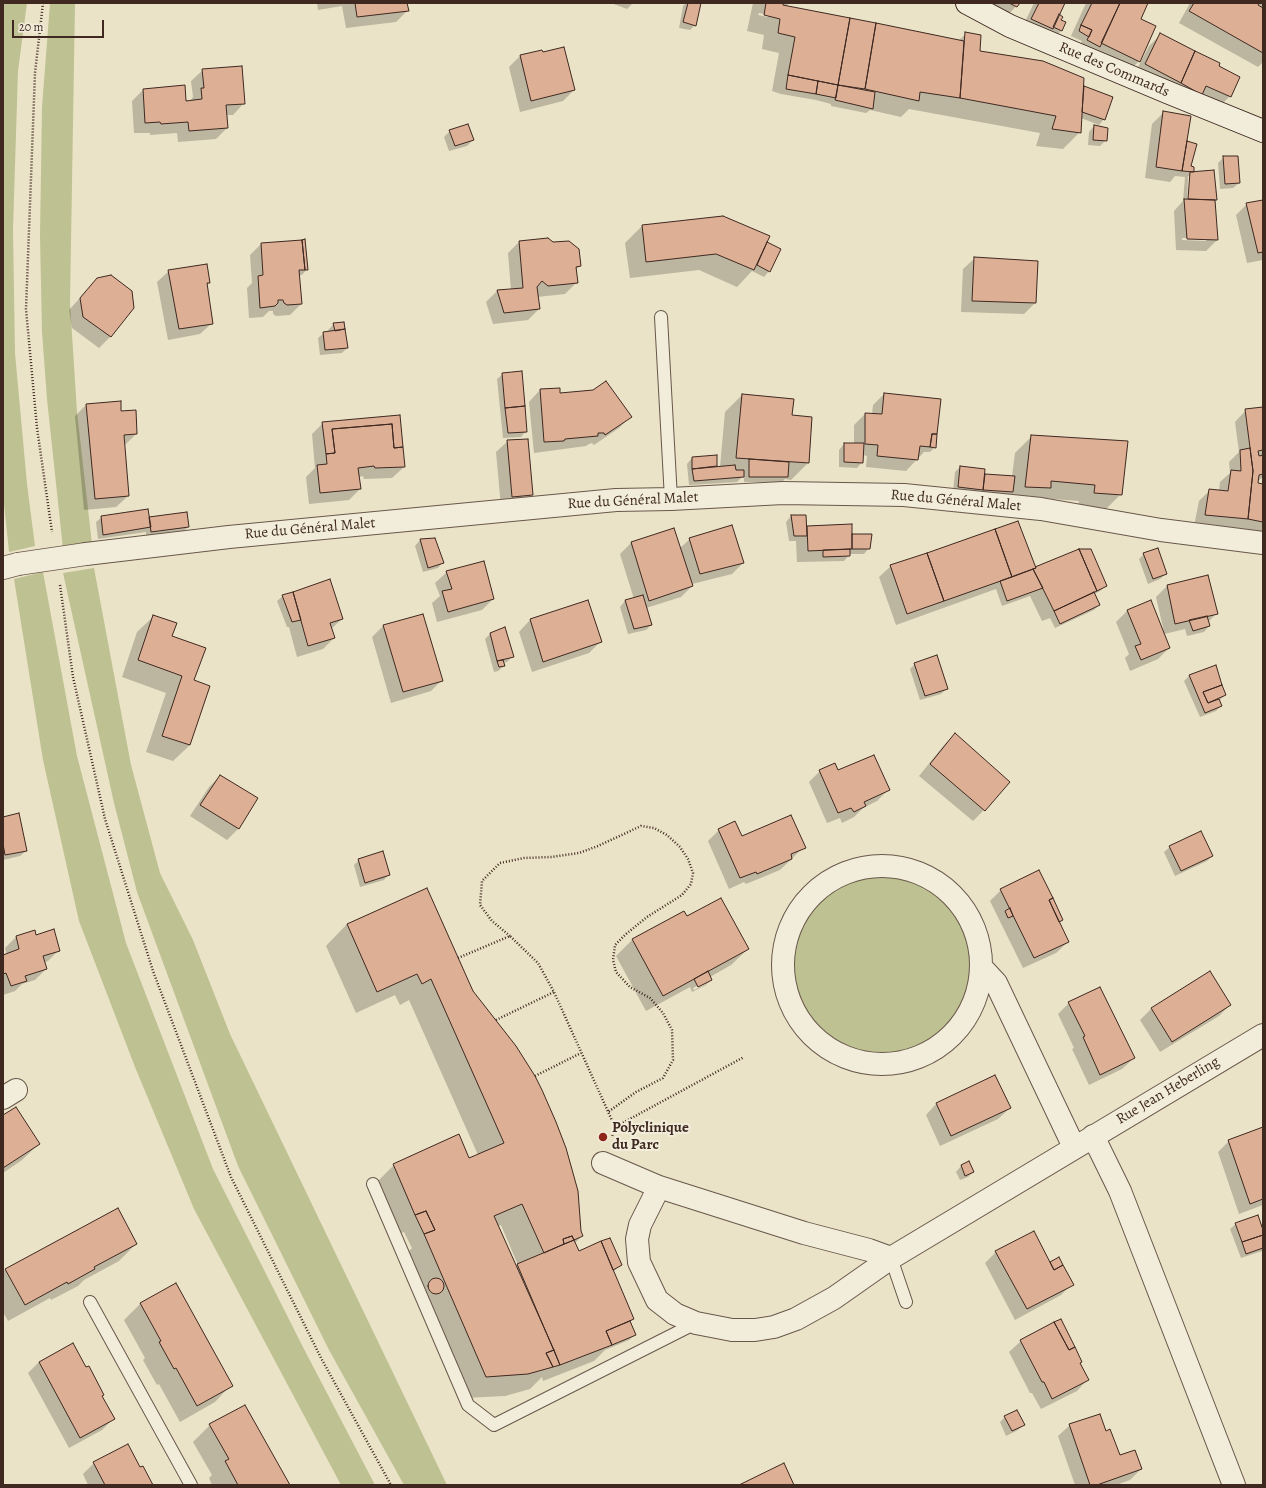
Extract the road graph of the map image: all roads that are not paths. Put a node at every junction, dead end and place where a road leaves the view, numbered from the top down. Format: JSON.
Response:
{"nodes":[{"id":1,"x":967,"y":3,"type":"edge"},
{"id":2,"x":1263,"y":131,"type":"edge"},
{"id":3,"x":661,"y":317,"type":"dead end"},
{"id":4,"x":671,"y":499,"type":"junction"},
{"id":5,"x":1263,"y":543,"type":"edge"},
{"id":6,"x":10,"y":566,"type":"edge"},
{"id":7,"x":982,"y":968,"type":"junction"},
{"id":8,"x":1263,"y":1035,"type":"edge"},
{"id":9,"x":1093,"y":1136,"type":"junction"},
{"id":10,"x":1074,"y":1147,"type":"junction"},
{"id":11,"x":603,"y":1162,"type":"dead end"},
{"id":12,"x":373,"y":1184,"type":"dead end"},
{"id":13,"x":659,"y":1187,"type":"junction"},
{"id":14,"x":890,"y":1258,"type":"junction"},
{"id":15,"x":90,"y":1302,"type":"dead end"},
{"id":16,"x":906,"y":1302,"type":"dead end"},
{"id":17,"x":696,"y":1323,"type":"junction"},
{"id":18,"x":191,"y":1485,"type":"edge"},
{"id":19,"x":1234,"y":1485,"type":"edge"}],
"edges":[{"from":1,"to":2,"type":"street","name":"Rue des Commards"},
{"from":3,"to":4,"type":"lane"},
{"from":4,"to":5,"type":"street","name":"Rue du Général Malet"},
{"from":4,"to":6,"type":"street","name":"Rue du Général Malet","bridge":true},
{"from":7,"to":7,"type":"street"},
{"from":7,"to":10,"type":"street"},
{"from":8,"to":9,"type":"street","name":"Rue Jean Heberling"},
{"from":9,"to":10,"type":"street","name":"Rue Jean Heberling"},
{"from":9,"to":19,"type":"street"},
{"from":10,"to":14,"type":"street","name":"Rue Jean Heberling"},
{"from":11,"to":13,"type":"street"},
{"from":12,"to":17,"type":"lane"},
{"from":13,"to":14,"type":"street"},
{"from":13,"to":17,"type":"street","name":"Rue Jean Heberling"},
{"from":14,"to":16,"type":"lane"},
{"from":14,"to":17,"type":"street","name":"Rue Jean Heberling"},
{"from":15,"to":18,"type":"lane"}]}
